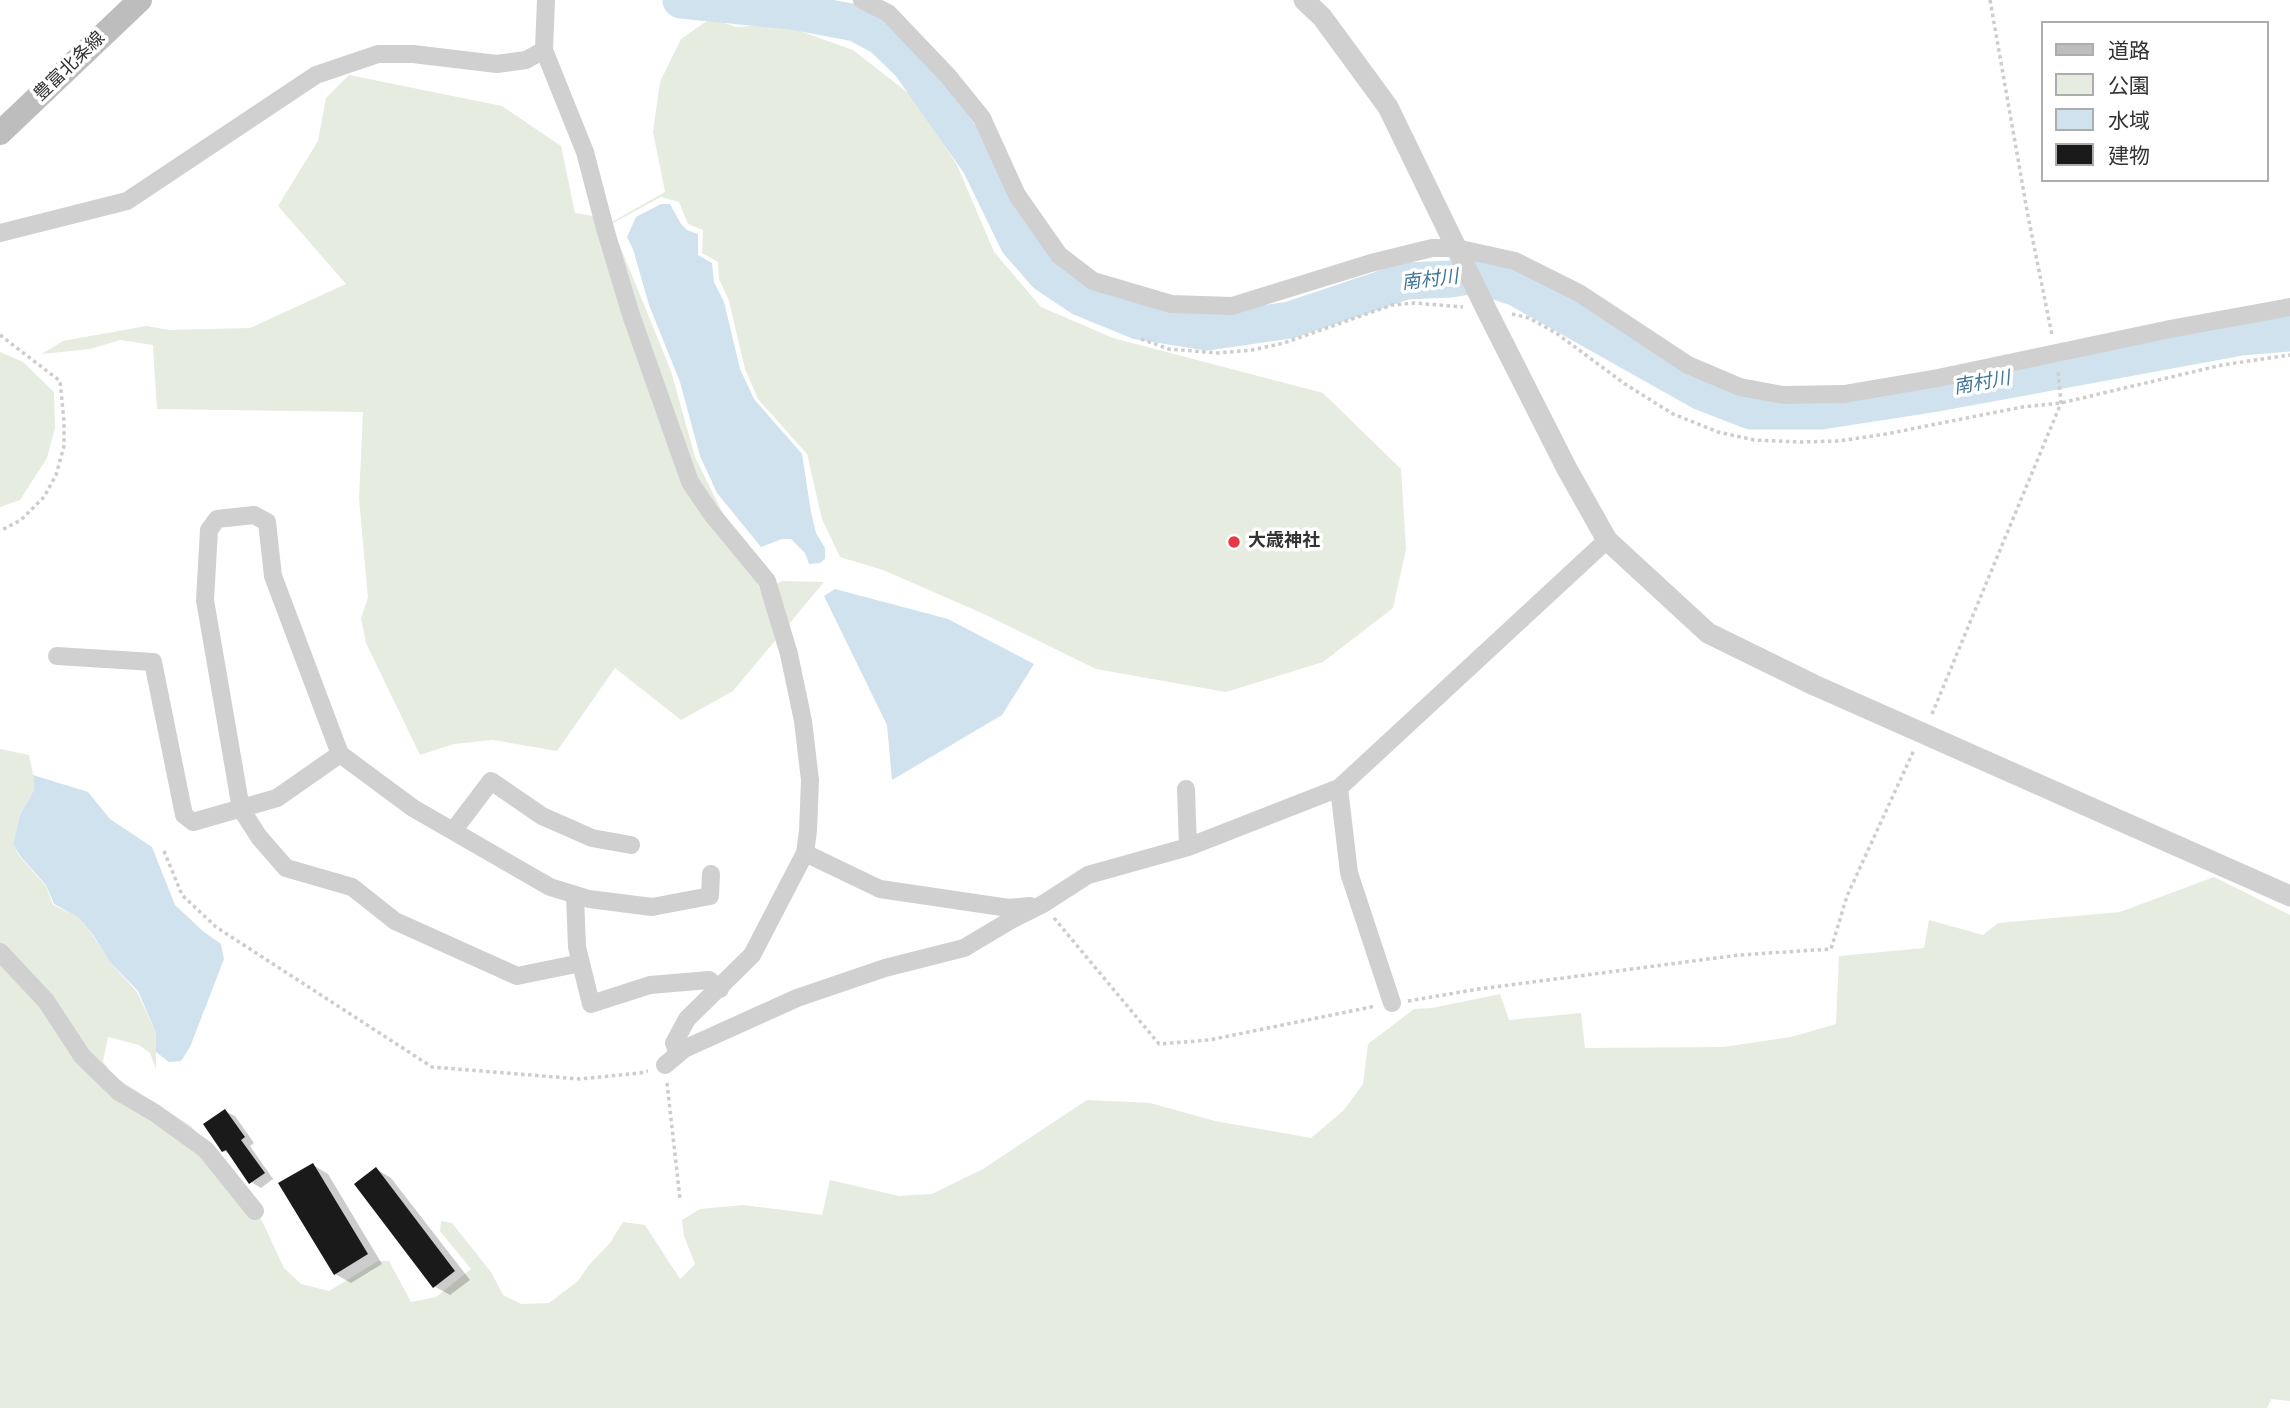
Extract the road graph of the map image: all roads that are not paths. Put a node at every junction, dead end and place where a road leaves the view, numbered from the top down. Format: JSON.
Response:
{"nodes":[{"id":1,"x":140,"y":0,"type":"edge"},
{"id":2,"x":545,"y":0,"type":"edge"},
{"id":3,"x":862,"y":0,"type":"edge"},
{"id":4,"x":1304,"y":0,"type":"edge"},
{"id":5,"x":544,"y":50,"type":"junction"},
{"id":6,"x":0,"y":133,"type":"edge"},
{"id":7,"x":0,"y":233,"type":"edge"},
{"id":8,"x":1456,"y":248,"type":"junction"},
{"id":9,"x":2290,"y":307,"type":"edge"},
{"id":10,"x":1607,"y":540,"type":"junction"},
{"id":11,"x":57,"y":656,"type":"dead end"},
{"id":12,"x":340,"y":754,"type":"junction"},
{"id":13,"x":1339,"y":788,"type":"junction"},
{"id":14,"x":1186,"y":789,"type":"dead end"},
{"id":15,"x":241,"y":808,"type":"junction"},
{"id":16,"x":453,"y":831,"type":"junction"},
{"id":17,"x":631,"y":845,"type":"dead end"},
{"id":18,"x":1188,"y":847,"type":"junction"},
{"id":19,"x":805,"y":853,"type":"junction"},
{"id":20,"x":711,"y":874,"type":"dead end"},
{"id":21,"x":575,"y":895,"type":"junction"},
{"id":22,"x":2290,"y":896,"type":"edge"},
{"id":23,"x":1043,"y":904,"type":"junction"},
{"id":24,"x":0,"y":952,"type":"edge"},
{"id":25,"x":580,"y":963,"type":"junction"},
{"id":26,"x":720,"y":989,"type":"junction"},
{"id":27,"x":1392,"y":1003,"type":"road end"},
{"id":28,"x":255,"y":1211,"type":"dead end"}],
"edges":[{"from":1,"to":6,"type":"main road","name":"豊富北条線"},
{"from":2,"to":5,"type":"street"},
{"from":3,"to":8,"type":"street"},
{"from":4,"to":8,"type":"street"},
{"from":5,"to":7,"type":"street"},
{"from":5,"to":19,"type":"street"},
{"from":8,"to":9,"type":"street"},
{"from":8,"to":10,"type":"street"},
{"from":10,"to":13,"type":"street"},
{"from":10,"to":22,"type":"street"},
{"from":11,"to":15,"type":"street"},
{"from":12,"to":15,"type":"street"},
{"from":12,"to":15,"type":"street"},
{"from":12,"to":16,"type":"street"},
{"from":13,"to":18,"type":"street"},
{"from":13,"to":27,"type":"street"},
{"from":14,"to":18,"type":"street"},
{"from":15,"to":25,"type":"street"},
{"from":16,"to":17,"type":"street"},
{"from":16,"to":21,"type":"street"},
{"from":18,"to":23,"type":"street"},
{"from":19,"to":23,"type":"street"},
{"from":19,"to":26,"type":"street"},
{"from":20,"to":21,"type":"street"},
{"from":21,"to":25,"type":"street"},
{"from":23,"to":26,"type":"street"},
{"from":24,"to":28,"type":"street"},
{"from":25,"to":26,"type":"street"}]}
